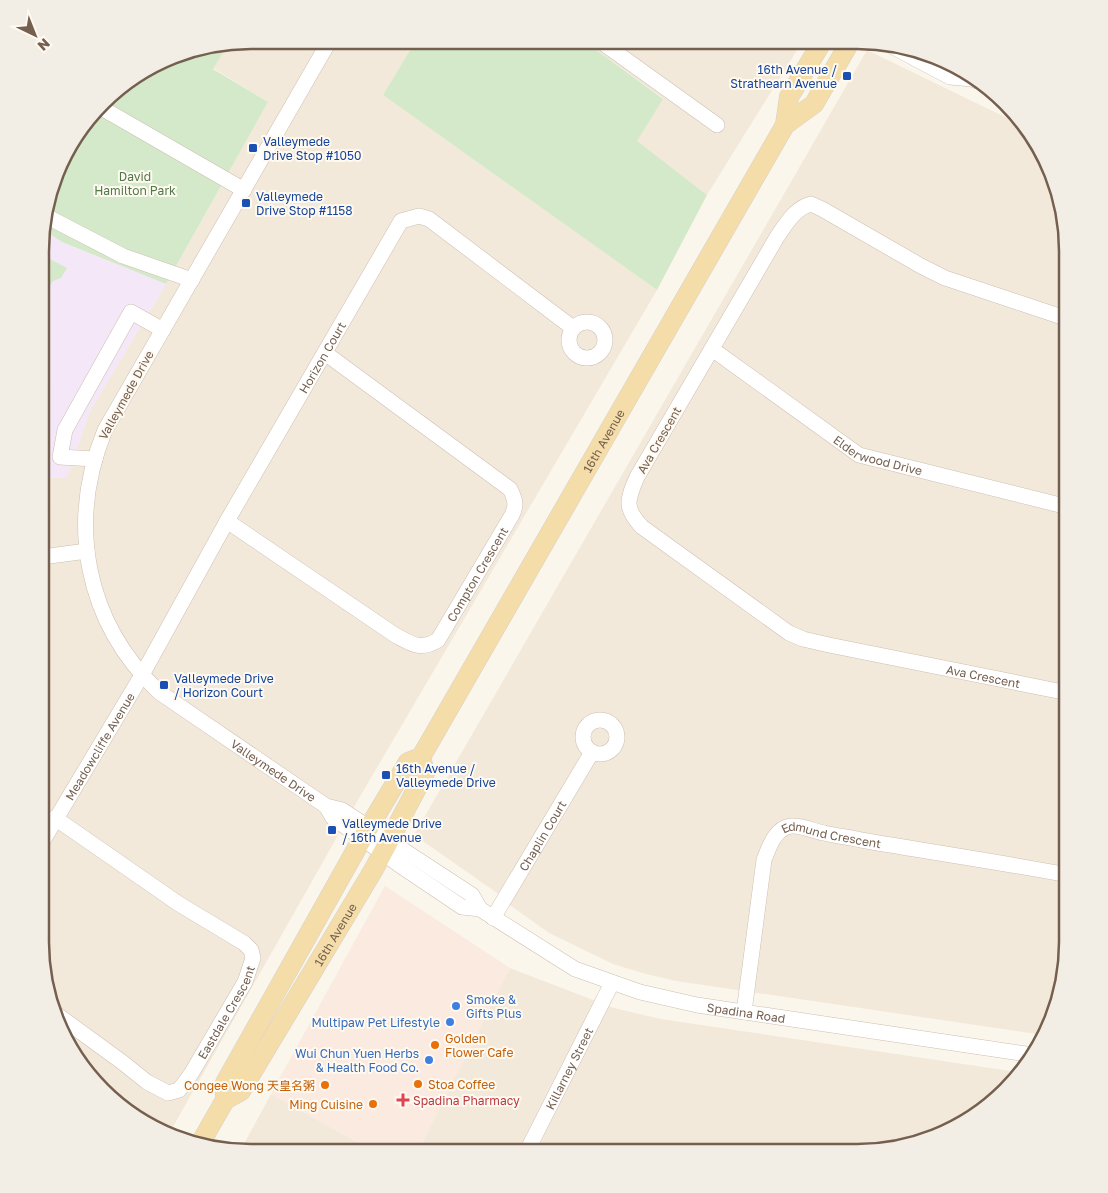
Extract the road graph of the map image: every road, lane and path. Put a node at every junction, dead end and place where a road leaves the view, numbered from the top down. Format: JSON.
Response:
{"nodes":[{"id":1,"x":325,"y":49,"type":"edge"},
{"id":2,"x":611,"y":49,"type":"edge"},
{"id":3,"x":818,"y":49,"type":"edge"},
{"id":4,"x":846,"y":49,"type":"edge"},
{"id":5,"x":911,"y":57,"type":"edge"},
{"id":6,"x":959,"y":77,"type":"edge"},
{"id":7,"x":106,"y":110,"type":"edge"},
{"id":8,"x":717,"y":125,"type":"dead end"},
{"id":9,"x":785,"y":125,"type":"junction"},
{"id":10,"x":244,"y":190,"type":"junction"},
{"id":11,"x":51,"y":219,"type":"edge"},
{"id":12,"x":192,"y":280,"type":"junction"},
{"id":13,"x":1059,"y":316,"type":"edge"},
{"id":14,"x":573,"y":328,"type":"dead end"},
{"id":15,"x":163,"y":330,"type":"junction"},
{"id":16,"x":712,"y":349,"type":"junction"},
{"id":17,"x":325,"y":353,"type":"junction"},
{"id":18,"x":95,"y":459,"type":"junction"},
{"id":19,"x":1059,"y":505,"type":"edge"},
{"id":20,"x":228,"y":521,"type":"junction"},
{"id":21,"x":87,"y":551,"type":"junction"},
{"id":22,"x":49,"y":556,"type":"edge"},
{"id":23,"x":142,"y":675,"type":"junction"},
{"id":24,"x":1059,"y":691,"type":"edge"},
{"id":25,"x":592,"y":752,"type":"dead end"},
{"id":26,"x":421,"y":757,"type":"junction"},
{"id":27,"x":55,"y":818,"type":"junction"},
{"id":28,"x":49,"y":829,"type":"edge"},
{"id":29,"x":366,"y":833,"type":"junction"},
{"id":30,"x":385,"y":847,"type":"junction"},
{"id":31,"x":1059,"y":874,"type":"edge"},
{"id":32,"x":493,"y":918,"type":"junction"},
{"id":33,"x":612,"y":983,"type":"junction"},
{"id":34,"x":744,"y":1012,"type":"junction"},
{"id":35,"x":65,"y":1020,"type":"edge"},
{"id":36,"x":1025,"y":1054,"type":"edge"},
{"id":37,"x":225,"y":1100,"type":"junction"},
{"id":38,"x":203,"y":1138,"type":"edge"},
{"id":39,"x":531,"y":1144,"type":"edge"}],
"edges":[{"from":1,"to":10,"type":"street","name":"Valleymede Drive"},
{"from":2,"to":8,"type":"street"},
{"from":3,"to":9,"type":"main road","name":"16th Avenue"},
{"from":4,"to":9,"type":"main road","name":"16th Avenue"},
{"from":5,"to":6,"type":"street"},
{"from":7,"to":10,"type":"street"},
{"from":9,"to":26,"type":"main road","name":"16th Avenue"},
{"from":10,"to":12,"type":"street","name":"Valleymede Drive"},
{"from":11,"to":12,"type":"street"},
{"from":12,"to":15,"type":"street","name":"Valleymede Drive"},
{"from":13,"to":16,"type":"street","name":"Ava Crescent"},
{"from":14,"to":17,"type":"street","name":"Horizon Court"},
{"from":15,"to":18,"type":"street","name":"Valleymede Drive"},
{"from":15,"to":18,"type":"street"},
{"from":16,"to":19,"type":"street","name":"Elderwood Drive"},
{"from":16,"to":24,"type":"street","name":"Ava Crescent"},
{"from":17,"to":20,"type":"street","name":"Horizon Court"},
{"from":17,"to":20,"type":"street","name":"Compton Crescent"},
{"from":18,"to":21,"type":"street","name":"Valleymede Drive"},
{"from":20,"to":23,"type":"street","name":"Horizon Court"},
{"from":21,"to":22,"type":"street"},
{"from":21,"to":23,"type":"street","name":"Valleymede Drive"},
{"from":23,"to":27,"type":"street","name":"Meadowcliffe Avenue"},
{"from":23,"to":29,"type":"street","name":"Valleymede Drive"},
{"from":25,"to":32,"type":"street","name":"Chaplin Court"},
{"from":26,"to":29,"type":"main road","name":"16th Avenue"},
{"from":26,"to":30,"type":"main road","name":"16th Avenue"},
{"from":27,"to":28,"type":"street","name":"Meadowcliffe Avenue"},
{"from":27,"to":35,"type":"street","name":"Eastdale Crescent"},
{"from":29,"to":30,"type":"street","name":"Spadina Road"},
{"from":29,"to":37,"type":"main road","name":"16th Avenue"},
{"from":30,"to":32,"type":"street","name":"Spadina Road"},
{"from":30,"to":37,"type":"main road","name":"16th Avenue"},
{"from":31,"to":34,"type":"street","name":"Edmund Crescent"},
{"from":32,"to":33,"type":"street","name":"Spadina Road"},
{"from":33,"to":34,"type":"street","name":"Spadina Road"},
{"from":33,"to":39,"type":"street","name":"Killarney Street"},
{"from":34,"to":36,"type":"street","name":"Spadina Road"},
{"from":37,"to":38,"type":"main road","name":"16th Avenue"}]}
